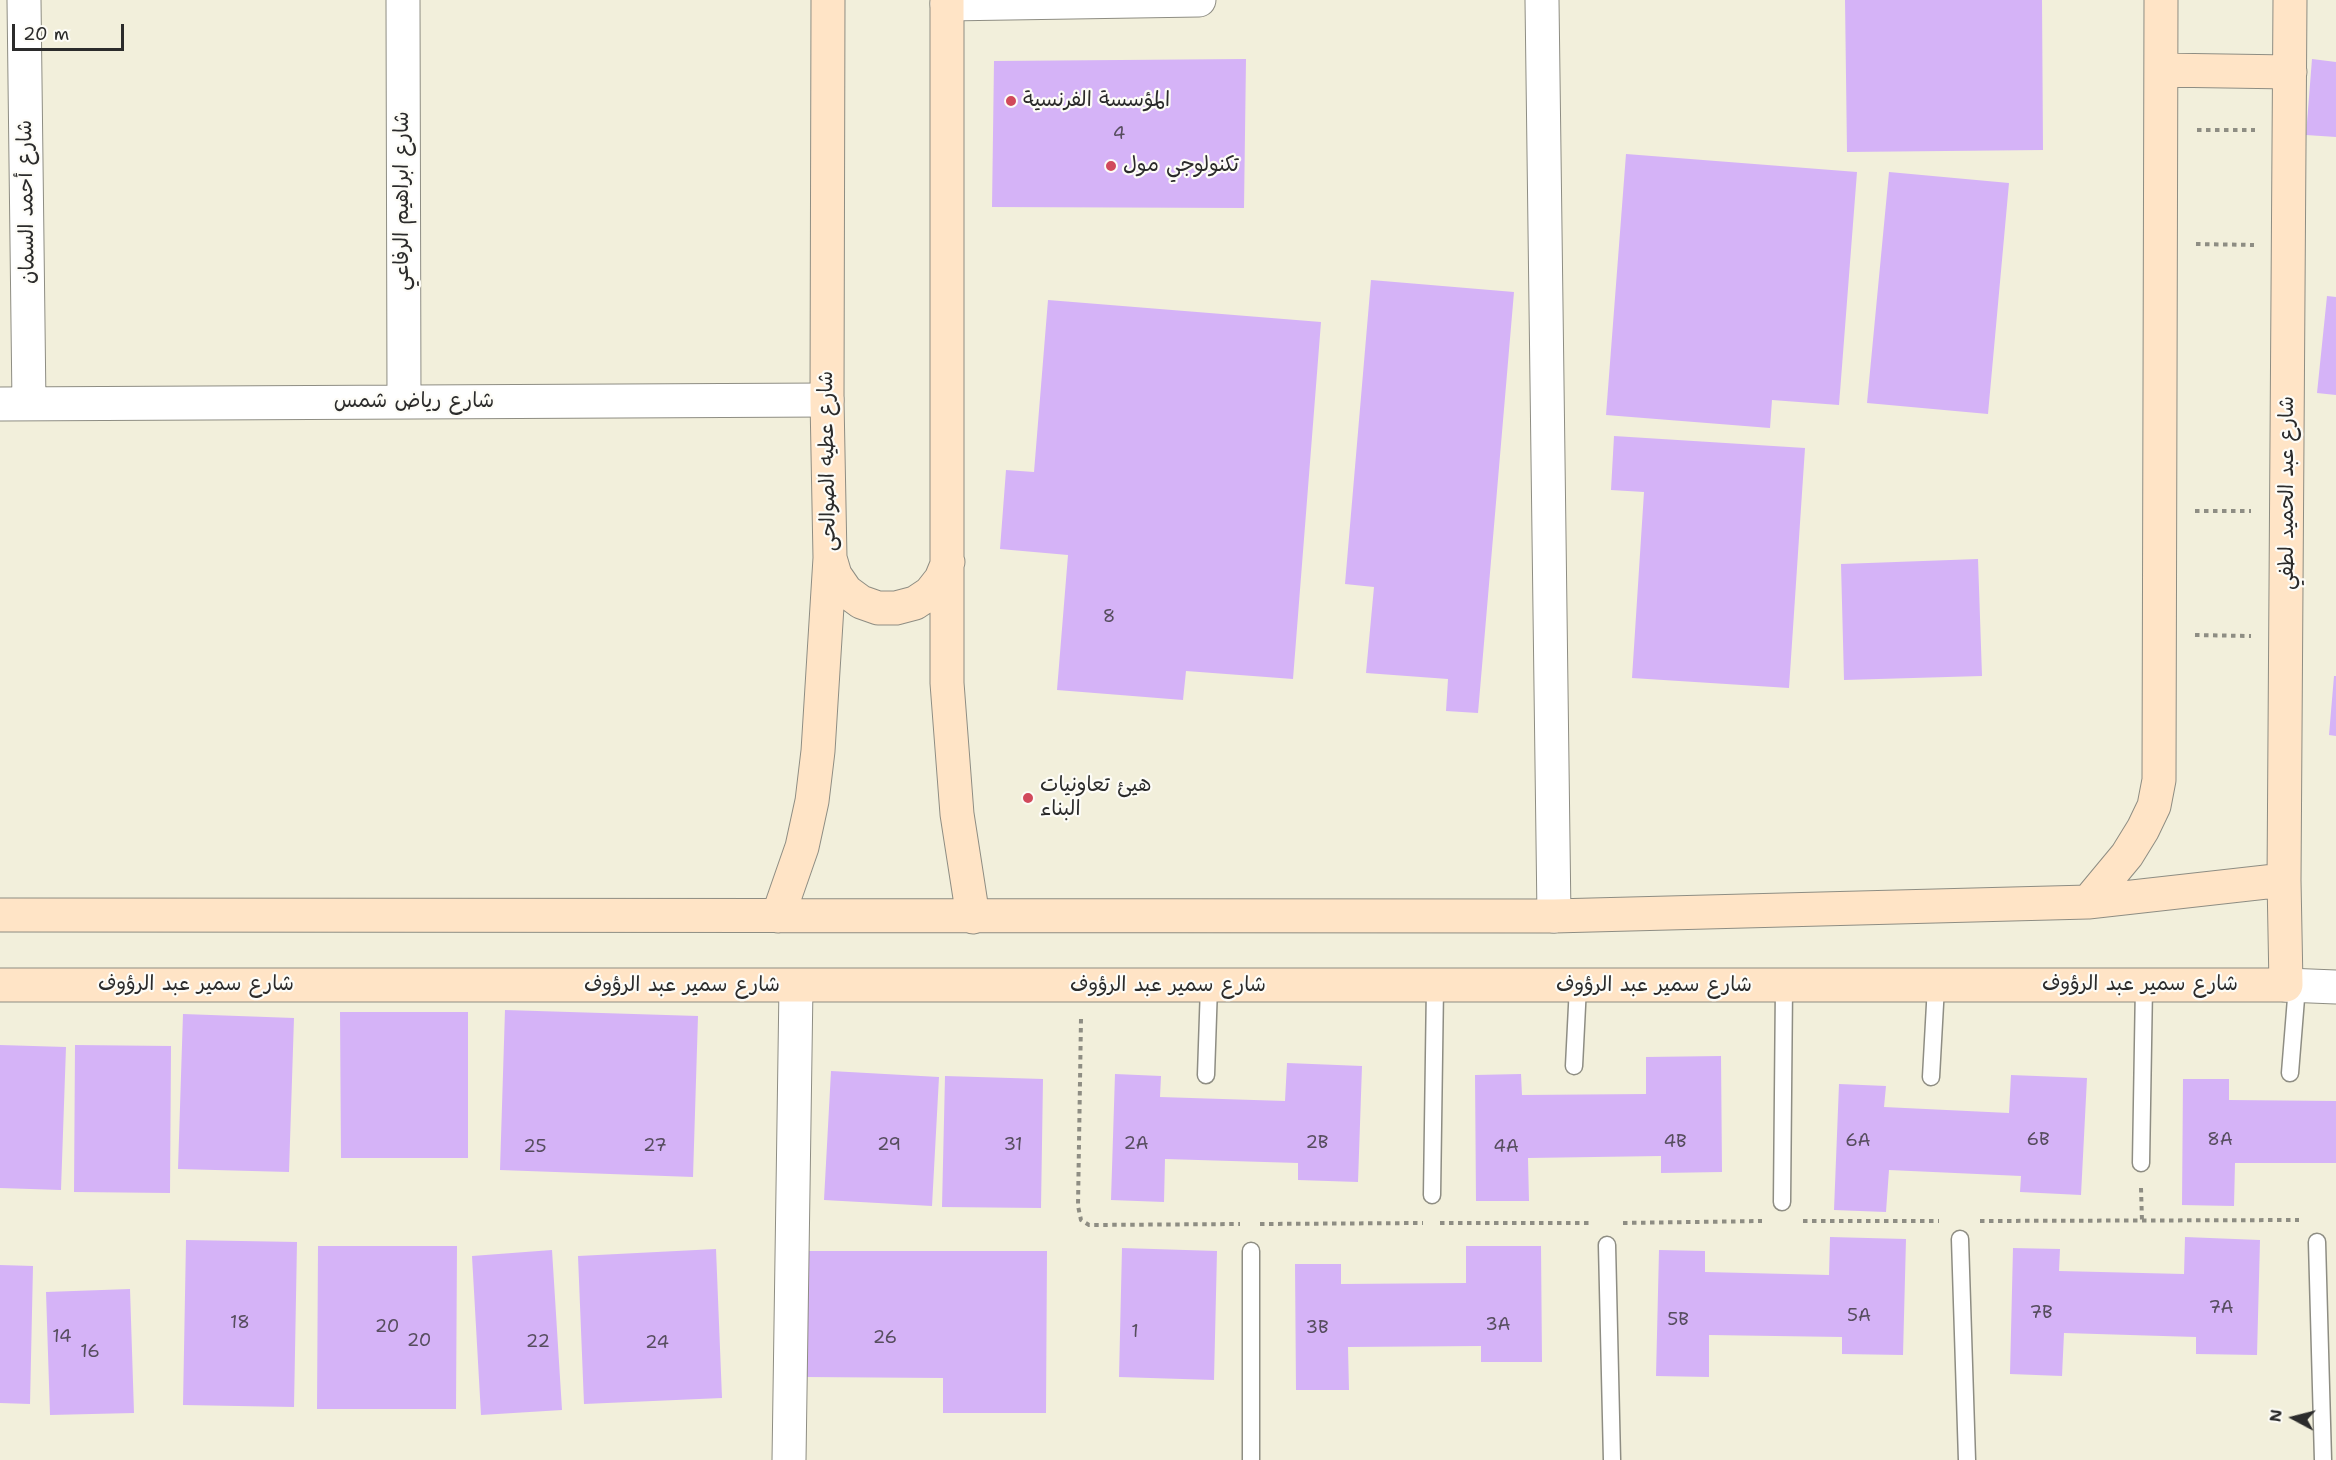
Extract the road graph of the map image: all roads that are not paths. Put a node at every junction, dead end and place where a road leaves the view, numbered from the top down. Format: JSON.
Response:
{"nodes":[{"id":1,"x":24,"y":0,"type":"edge"},
{"id":2,"x":403,"y":0,"type":"edge"},
{"id":3,"x":828,"y":0,"type":"edge"},
{"id":4,"x":1199,"y":0,"type":"edge"},
{"id":5,"x":1542,"y":0,"type":"edge"},
{"id":6,"x":2161,"y":0,"type":"edge"},
{"id":7,"x":2290,"y":0,"type":"edge"},
{"id":8,"x":1036,"y":1,"type":"edge"},
{"id":9,"x":947,"y":2,"type":"edge"},
{"id":10,"x":2161,"y":70,"type":"junction"},
{"id":11,"x":2290,"y":72,"type":"junction"},
{"id":12,"x":827,"y":400,"type":"junction"},
{"id":13,"x":404,"y":401,"type":"junction"},
{"id":14,"x":15,"y":404,"type":"edge"},
{"id":15,"x":830,"y":558,"type":"junction"},
{"id":16,"x":948,"y":562,"type":"junction"},
{"id":17,"x":2284,"y":880,"type":"junction"},
{"id":18,"x":2088,"y":902,"type":"junction"},
{"id":19,"x":0,"y":915,"type":"edge"},
{"id":20,"x":778,"y":916,"type":"junction"},
{"id":21,"x":973,"y":916,"type":"junction"},
{"id":22,"x":1554,"y":916,"type":"junction"},
{"id":23,"x":0,"y":985,"type":"edge"},
{"id":24,"x":2144,"y":985,"type":"junction"},
{"id":25,"x":796,"y":986,"type":"junction"},
{"id":26,"x":1209,"y":986,"type":"junction"},
{"id":27,"x":1435,"y":986,"type":"junction"},
{"id":28,"x":1578,"y":986,"type":"junction"},
{"id":29,"x":1784,"y":986,"type":"junction"},
{"id":30,"x":1936,"y":986,"type":"junction"},
{"id":31,"x":2292,"y":986,"type":"junction"},
{"id":32,"x":2336,"y":987,"type":"edge"},
{"id":33,"x":1574,"y":1066,"type":"dead end"},
{"id":34,"x":2290,"y":1073,"type":"dead end"},
{"id":35,"x":1206,"y":1075,"type":"dead end"},
{"id":36,"x":1931,"y":1077,"type":"dead end"},
{"id":37,"x":2141,"y":1163,"type":"dead end"},
{"id":38,"x":1432,"y":1195,"type":"dead end"},
{"id":39,"x":1782,"y":1202,"type":"dead end"},
{"id":40,"x":1960,"y":1239,"type":"dead end"},
{"id":41,"x":2317,"y":1242,"type":"dead end"},
{"id":42,"x":1608,"y":1245,"type":"dead end"},
{"id":43,"x":1251,"y":1251,"type":"dead end"},
{"id":44,"x":789,"y":1460,"type":"edge"},
{"id":45,"x":1251,"y":1460,"type":"edge"},
{"id":46,"x":1612,"y":1460,"type":"edge"},
{"id":47,"x":1967,"y":1460,"type":"edge"},
{"id":48,"x":2323,"y":1460,"type":"edge"}],
"edges":[{"from":1,"to":14,"type":"street","name":"شارع أحمد السمان"},
{"from":2,"to":13,"type":"street","name":"شارع ابراهيم الرفاعي"},
{"from":3,"to":12,"type":"street","name":"شارع عطيه الصوالحى"},
{"from":4,"to":8,"type":"street"},
{"from":5,"to":22,"type":"street"},
{"from":6,"to":10,"type":"street"},
{"from":7,"to":11,"type":"street","name":"شارع عبد الحميد لطفي"},
{"from":8,"to":9,"type":"street"},
{"from":9,"to":16,"type":"street"},
{"from":10,"to":11,"type":"street"},
{"from":10,"to":18,"type":"street"},
{"from":11,"to":17,"type":"street","name":"شارع عبد الحميد لطفي"},
{"from":12,"to":13,"type":"street","name":"شارع رياض شمس"},
{"from":12,"to":15,"type":"street","name":"شارع عطيه الصوالحى"},
{"from":13,"to":14,"type":"street","name":"شارع رياض شمس"},
{"from":15,"to":16,"type":"street"},
{"from":15,"to":20,"type":"street","name":"شارع عطيه الصوالحى"},
{"from":16,"to":21,"type":"street"},
{"from":17,"to":18,"type":"street"},
{"from":17,"to":31,"type":"street","name":"شارع عبد الحميد لطفي"},
{"from":18,"to":22,"type":"street"},
{"from":19,"to":20,"type":"street"},
{"from":20,"to":21,"type":"street"},
{"from":21,"to":22,"type":"street"},
{"from":23,"to":25,"type":"street","name":"شارع سمير عبد الرؤوف"},
{"from":24,"to":30,"type":"street","name":"شارع سمير عبد الرؤوف"},
{"from":24,"to":31,"type":"street","name":"شارع سمير عبد الرؤوف"},
{"from":24,"to":37,"type":"lane"},
{"from":25,"to":26,"type":"street","name":"شارع سمير عبد الرؤوف"},
{"from":25,"to":44,"type":"street"},
{"from":26,"to":27,"type":"street","name":"شارع سمير عبد الرؤوف"},
{"from":26,"to":35,"type":"lane"},
{"from":27,"to":28,"type":"street","name":"شارع سمير عبد الرؤوف"},
{"from":27,"to":38,"type":"lane"},
{"from":28,"to":29,"type":"street","name":"شارع سمير عبد الرؤوف"},
{"from":28,"to":33,"type":"lane"},
{"from":29,"to":30,"type":"street","name":"شارع سمير عبد الرؤوف"},
{"from":29,"to":39,"type":"lane"},
{"from":30,"to":36,"type":"lane"},
{"from":31,"to":32,"type":"street","name":"شارع سمير عبد الرؤوف"},
{"from":31,"to":34,"type":"lane"},
{"from":40,"to":47,"type":"lane"},
{"from":41,"to":48,"type":"lane"},
{"from":42,"to":46,"type":"lane"},
{"from":43,"to":45,"type":"lane"}]}
